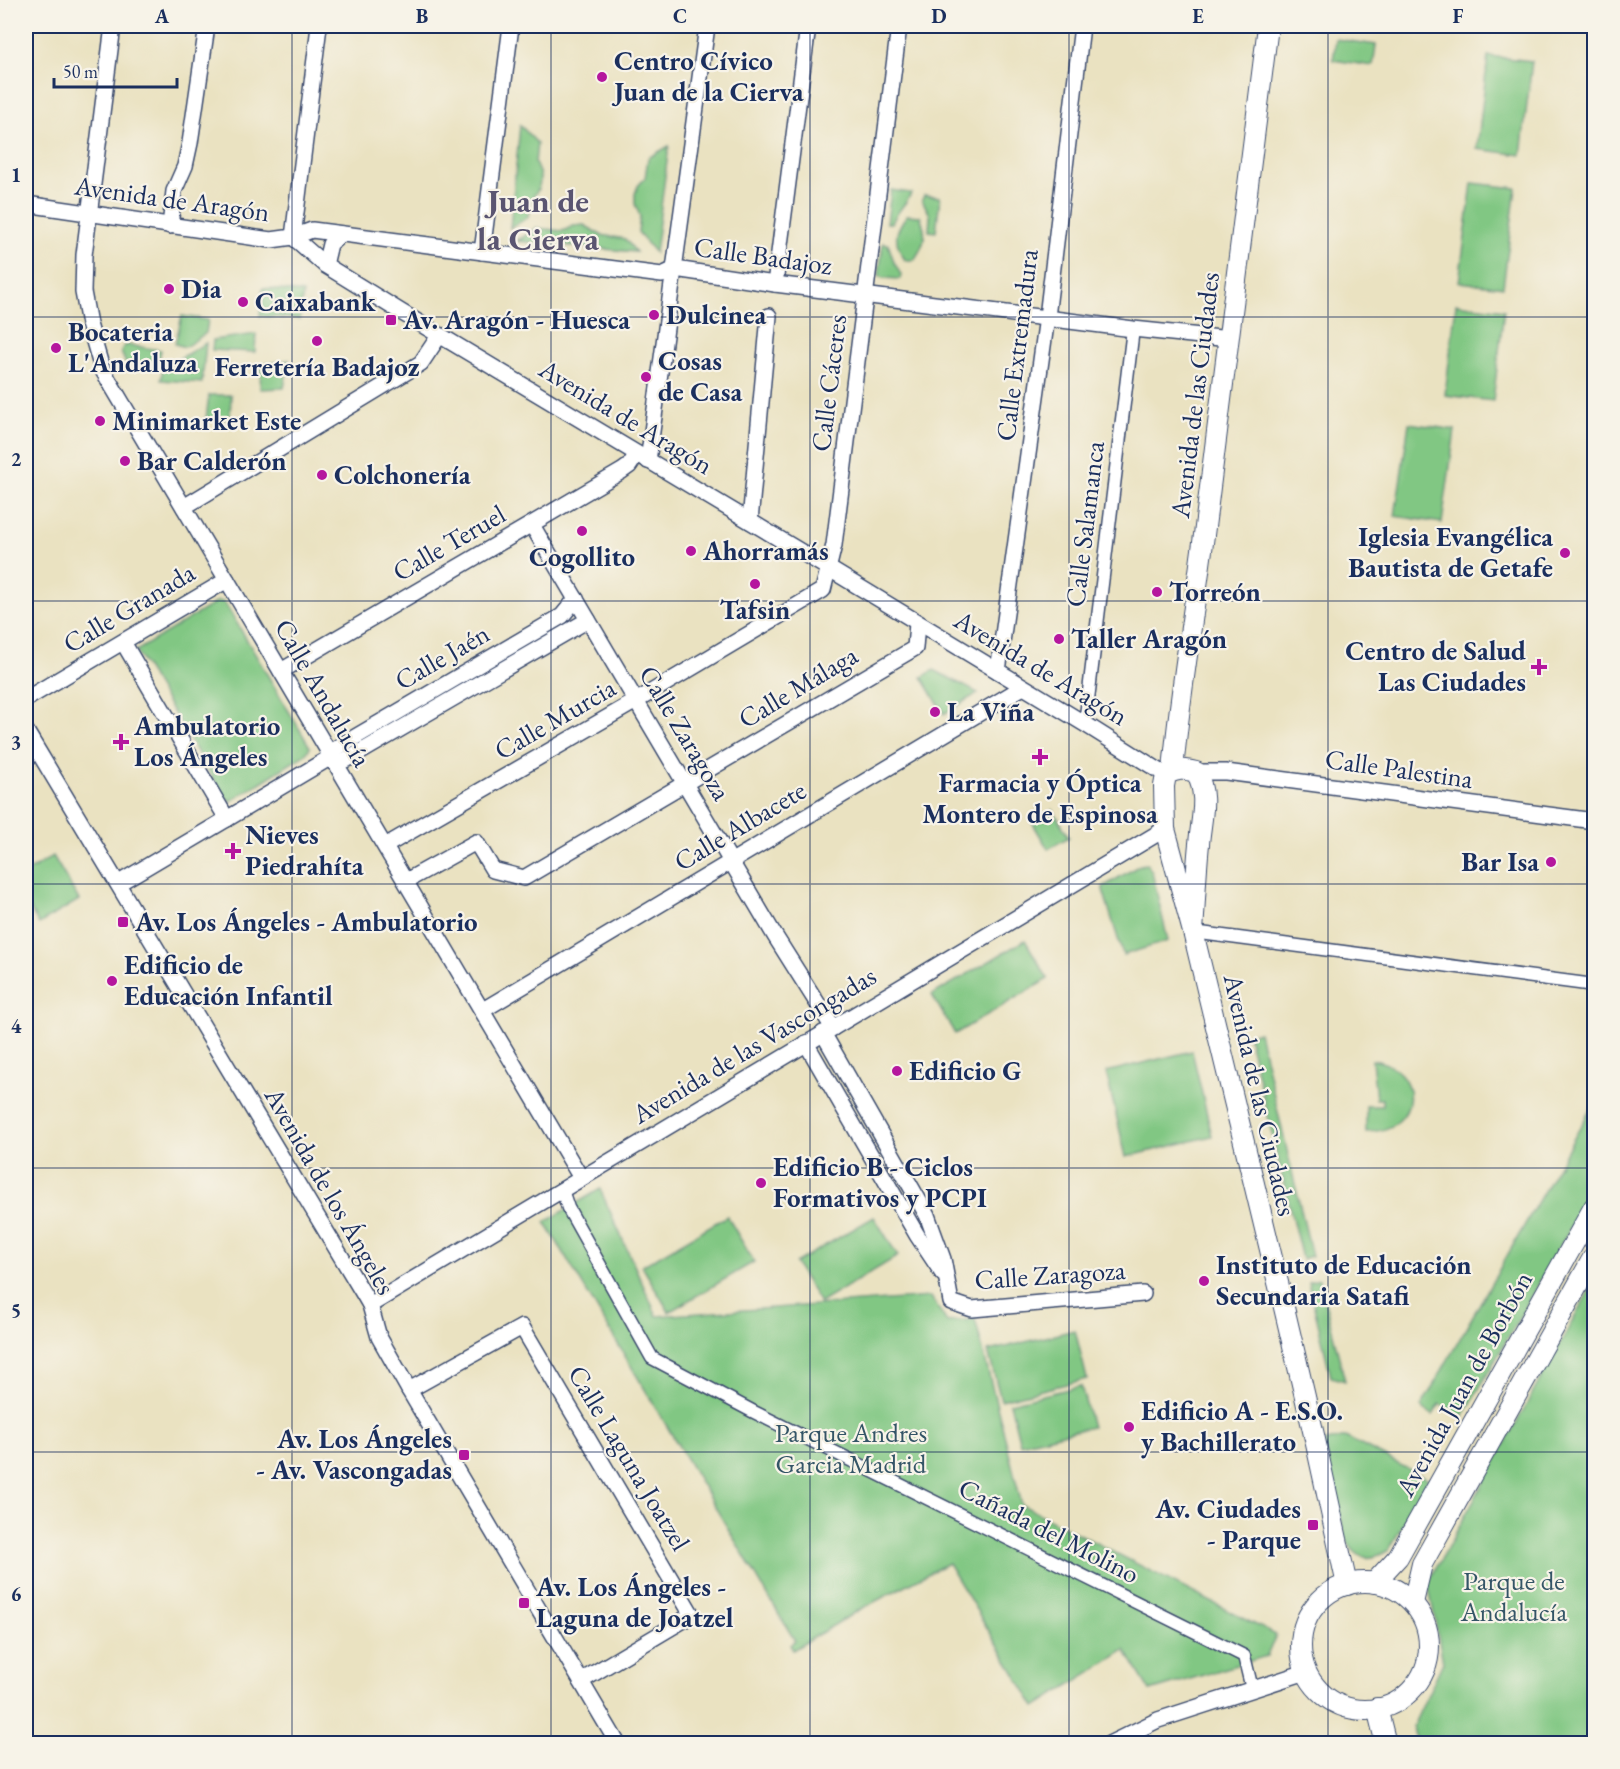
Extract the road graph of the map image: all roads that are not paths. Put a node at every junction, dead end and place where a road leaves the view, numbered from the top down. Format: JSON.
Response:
{"nodes":[{"id":1,"x":113,"y":26,"type":"edge"},
{"id":2,"x":207,"y":26,"type":"edge"},
{"id":3,"x":319,"y":26,"type":"edge"},
{"id":4,"x":511,"y":26,"type":"edge"},
{"id":5,"x":706,"y":26,"type":"edge"},
{"id":6,"x":808,"y":26,"type":"edge"},
{"id":7,"x":899,"y":26,"type":"edge"},
{"id":8,"x":1082,"y":26,"type":"edge"},
{"id":9,"x":1268,"y":26,"type":"edge"},
{"id":10,"x":26,"y":204,"type":"edge"},
{"id":11,"x":88,"y":213,"type":"junction"},
{"id":12,"x":296,"y":216,"type":"junction"},
{"id":13,"x":170,"y":226,"type":"junction"},
{"id":14,"x":312,"y":230,"type":"junction"},
{"id":15,"x":341,"y":234,"type":"junction"},
{"id":16,"x":293,"y":237,"type":"junction"},
{"id":17,"x":482,"y":252,"type":"junction"},
{"id":18,"x":325,"y":265,"type":"junction"},
{"id":19,"x":675,"y":269,"type":"junction"},
{"id":20,"x":775,"y":284,"type":"junction"},
{"id":21,"x":866,"y":295,"type":"junction"},
{"id":22,"x":769,"y":316,"type":"dead end"},
{"id":23,"x":1047,"y":317,"type":"junction"},
{"id":24,"x":1133,"y":329,"type":"junction"},
{"id":25,"x":439,"y":336,"type":"junction"},
{"id":26,"x":1230,"y":339,"type":"junction"},
{"id":27,"x":642,"y":457,"type":"junction"},
{"id":28,"x":184,"y":507,"type":"junction"},
{"id":29,"x":750,"y":521,"type":"junction"},
{"id":30,"x":532,"y":525,"type":"junction"},
{"id":31,"x":828,"y":568,"type":"junction"},
{"id":32,"x":227,"y":580,"type":"junction"},
{"id":33,"x":576,"y":599,"type":"junction"},
{"id":34,"x":588,"y":620,"type":"junction"},
{"id":35,"x":917,"y":623,"type":"junction"},
{"id":36,"x":123,"y":642,"type":"junction"},
{"id":37,"x":281,"y":671,"type":"junction"},
{"id":38,"x":998,"y":671,"type":"junction"},
{"id":39,"x":1023,"y":687,"type":"junction"},
{"id":40,"x":26,"y":699,"type":"edge"},
{"id":41,"x":636,"y":701,"type":"junction"},
{"id":42,"x":1085,"y":724,"type":"junction"},
{"id":43,"x":26,"y":731,"type":"edge"},
{"id":44,"x":331,"y":758,"type":"junction"},
{"id":45,"x":1196,"y":772,"type":"junction"},
{"id":46,"x":1170,"y":773,"type":"junction"},
{"id":47,"x":686,"y":783,"type":"junction"},
{"id":48,"x":227,"y":819,"type":"junction"},
{"id":49,"x":1594,"y":821,"type":"edge"},
{"id":50,"x":1167,"y":836,"type":"junction"},
{"id":51,"x":1199,"y":845,"type":"junction"},
{"id":52,"x":385,"y":846,"type":"junction"},
{"id":53,"x":732,"y":861,"type":"junction"},
{"id":54,"x":406,"y":881,"type":"junction"},
{"id":55,"x":118,"y":883,"type":"junction"},
{"id":56,"x":1193,"y":932,"type":"junction"},
{"id":57,"x":1594,"y":986,"type":"edge"},
{"id":58,"x":483,"y":1010,"type":"junction"},
{"id":59,"x":828,"y":1030,"type":"junction"},
{"id":60,"x":806,"y":1043,"type":"junction"},
{"id":61,"x":581,"y":1178,"type":"junction"},
{"id":62,"x":561,"y":1190,"type":"junction"},
{"id":63,"x":1594,"y":1207,"type":"edge"},
{"id":64,"x":1594,"y":1256,"type":"edge"},
{"id":65,"x":946,"y":1276,"type":"junction"},
{"id":66,"x":1143,"y":1294,"type":"dead end"},
{"id":67,"x":370,"y":1305,"type":"junction"},
{"id":68,"x":409,"y":1390,"type":"junction"},
{"id":69,"x":1374,"y":1583,"type":"junction"},
{"id":70,"x":1347,"y":1585,"type":"junction"},
{"id":71,"x":1413,"y":1604,"type":"junction"},
{"id":72,"x":1306,"y":1672,"type":"junction"},
{"id":73,"x":581,"y":1681,"type":"junction"},
{"id":74,"x":1252,"y":1689,"type":"junction"},
{"id":75,"x":1377,"y":1708,"type":"junction"},
{"id":76,"x":618,"y":1743,"type":"edge"},
{"id":77,"x":1109,"y":1743,"type":"edge"},
{"id":78,"x":1386,"y":1743,"type":"edge"}],
"edges":[{"from":1,"to":11,"type":"street","name":"Calle Andalucía"},
{"from":2,"to":13,"type":"street"},
{"from":3,"to":12,"type":"street"},
{"from":4,"to":17,"type":"street"},
{"from":5,"to":19,"type":"street"},
{"from":6,"to":20,"type":"street"},
{"from":7,"to":21,"type":"street","name":"Calle Cáceres"},
{"from":8,"to":23,"type":"street","name":"Calle Extremadura"},
{"from":9,"to":26,"type":"street","name":"Avenida de las Ciudades"},
{"from":10,"to":11,"type":"street","name":"Avenida de Aragón"},
{"from":11,"to":13,"type":"street","name":"Avenida de Aragón"},
{"from":11,"to":28,"type":"street","name":"Calle Andalucía"},
{"from":12,"to":14,"type":"street"},
{"from":12,"to":16,"type":"street"},
{"from":13,"to":16,"type":"street","name":"Avenida de Aragón"},
{"from":14,"to":15,"type":"street","name":"Calle Badajoz"},
{"from":14,"to":16,"type":"street","name":"Calle Badajoz"},
{"from":15,"to":17,"type":"street","name":"Calle Badajoz"},
{"from":15,"to":18,"type":"street"},
{"from":16,"to":18,"type":"street","name":"Avenida de Aragón"},
{"from":17,"to":19,"type":"street","name":"Calle Badajoz"},
{"from":18,"to":25,"type":"street","name":"Avenida de Aragón"},
{"from":19,"to":20,"type":"street","name":"Calle Badajoz"},
{"from":19,"to":27,"type":"street"},
{"from":20,"to":21,"type":"street","name":"Calle Badajoz"},
{"from":21,"to":23,"type":"street","name":"Calle Badajoz"},
{"from":21,"to":31,"type":"street","name":"Calle Cáceres"},
{"from":22,"to":29,"type":"street"},
{"from":23,"to":24,"type":"street","name":"Calle Badajoz"},
{"from":23,"to":38,"type":"street","name":"Calle Extremadura"},
{"from":24,"to":26,"type":"street","name":"Calle Badajoz"},
{"from":24,"to":42,"type":"street","name":"Calle Salamanca"},
{"from":25,"to":27,"type":"street","name":"Avenida de Aragón"},
{"from":25,"to":28,"type":"street"},
{"from":26,"to":46,"type":"street","name":"Avenida de las Ciudades"},
{"from":27,"to":29,"type":"street","name":"Avenida de Aragón"},
{"from":27,"to":30,"type":"street","name":"Calle Teruel"},
{"from":28,"to":32,"type":"street","name":"Calle Andalucía"},
{"from":29,"to":31,"type":"street","name":"Avenida de Aragón"},
{"from":30,"to":33,"type":"street","name":"Calle Zaragoza"},
{"from":30,"to":37,"type":"street","name":"Calle Teruel"},
{"from":31,"to":35,"type":"street","name":"Avenida de Aragón"},
{"from":31,"to":41,"type":"street","name":"Calle Murcia"},
{"from":32,"to":36,"type":"street","name":"Calle Granada"},
{"from":32,"to":37,"type":"street","name":"Calle Andalucía"},
{"from":33,"to":34,"type":"street","name":"Calle Zaragoza"},
{"from":33,"to":44,"type":"street","name":"Calle Jaén"},
{"from":34,"to":41,"type":"street","name":"Calle Zaragoza"},
{"from":34,"to":44,"type":"street","name":"Calle Jaén"},
{"from":35,"to":38,"type":"street","name":"Avenida de Aragón"},
{"from":35,"to":47,"type":"street","name":"Calle Málaga"},
{"from":36,"to":40,"type":"street","name":"Calle Granada"},
{"from":36,"to":48,"type":"street"},
{"from":37,"to":44,"type":"street","name":"Calle Andalucía"},
{"from":38,"to":39,"type":"street","name":"Avenida de Aragón"},
{"from":39,"to":42,"type":"street","name":"Avenida de Aragón"},
{"from":39,"to":53,"type":"street","name":"Calle Albacete"},
{"from":41,"to":47,"type":"street","name":"Calle Zaragoza"},
{"from":41,"to":52,"type":"street","name":"Calle Murcia"},
{"from":42,"to":46,"type":"street","name":"Avenida de Aragón"},
{"from":43,"to":55,"type":"street","name":"Avenida de los Ángeles"},
{"from":44,"to":48,"type":"street"},
{"from":44,"to":52,"type":"street","name":"Calle Andalucía"},
{"from":45,"to":46,"type":"street"},
{"from":45,"to":49,"type":"street","name":"Calle Palestina"},
{"from":45,"to":51,"type":"street","name":"Avenida de las Ciudades"},
{"from":46,"to":50,"type":"street","name":"Avenida de las Ciudades"},
{"from":47,"to":53,"type":"street","name":"Calle Zaragoza"},
{"from":47,"to":54,"type":"street"},
{"from":48,"to":55,"type":"street"},
{"from":50,"to":51,"type":"street"},
{"from":50,"to":56,"type":"street","name":"Avenida de las Ciudades"},
{"from":50,"to":59,"type":"street","name":"Avenida de las Vascongadas"},
{"from":51,"to":56,"type":"street","name":"Avenida de las Ciudades"},
{"from":52,"to":54,"type":"street","name":"Calle Andalucía"},
{"from":53,"to":58,"type":"street","name":"Calle Albacete"},
{"from":53,"to":59,"type":"street","name":"Calle Zaragoza"},
{"from":54,"to":58,"type":"street","name":"Calle Andalucía"},
{"from":55,"to":67,"type":"street","name":"Avenida de los Ángeles"},
{"from":56,"to":57,"type":"street"},
{"from":56,"to":70,"type":"street","name":"Avenida de las Ciudades"},
{"from":58,"to":61,"type":"street","name":"Calle Andalucía"},
{"from":59,"to":60,"type":"street","name":"Avenida de las Vascongadas"},
{"from":59,"to":65,"type":"street","name":"Calle Zaragoza"},
{"from":60,"to":61,"type":"street","name":"Avenida de las Vascongadas"},
{"from":60,"to":65,"type":"street","name":"Calle Zaragoza"},
{"from":61,"to":62,"type":"street","name":"Avenida de las Vascongadas"},
{"from":62,"to":67,"type":"street","name":"Avenida de las Vascongadas"},
{"from":62,"to":74,"type":"street","name":"Cañada del Molino"},
{"from":63,"to":69,"type":"street","name":"Avenida Juan de Borbón"},
{"from":64,"to":71,"type":"street","name":"Avenida Juan de Borbón"},
{"from":65,"to":66,"type":"street","name":"Calle Zaragoza"},
{"from":67,"to":68,"type":"street","name":"Avenida de los Ángeles"},
{"from":68,"to":73,"type":"street","name":"Avenida de los Ángeles"},
{"from":68,"to":73,"type":"street","name":"Calle Laguna Joatzel"},
{"from":69,"to":70,"type":"street"},
{"from":69,"to":71,"type":"street"},
{"from":70,"to":72,"type":"street"},
{"from":71,"to":75,"type":"street"},
{"from":72,"to":74,"type":"street"},
{"from":72,"to":75,"type":"street"},
{"from":73,"to":76,"type":"street","name":"Avenida de los Ángeles"},
{"from":74,"to":77,"type":"street"},
{"from":75,"to":78,"type":"street"}]}
